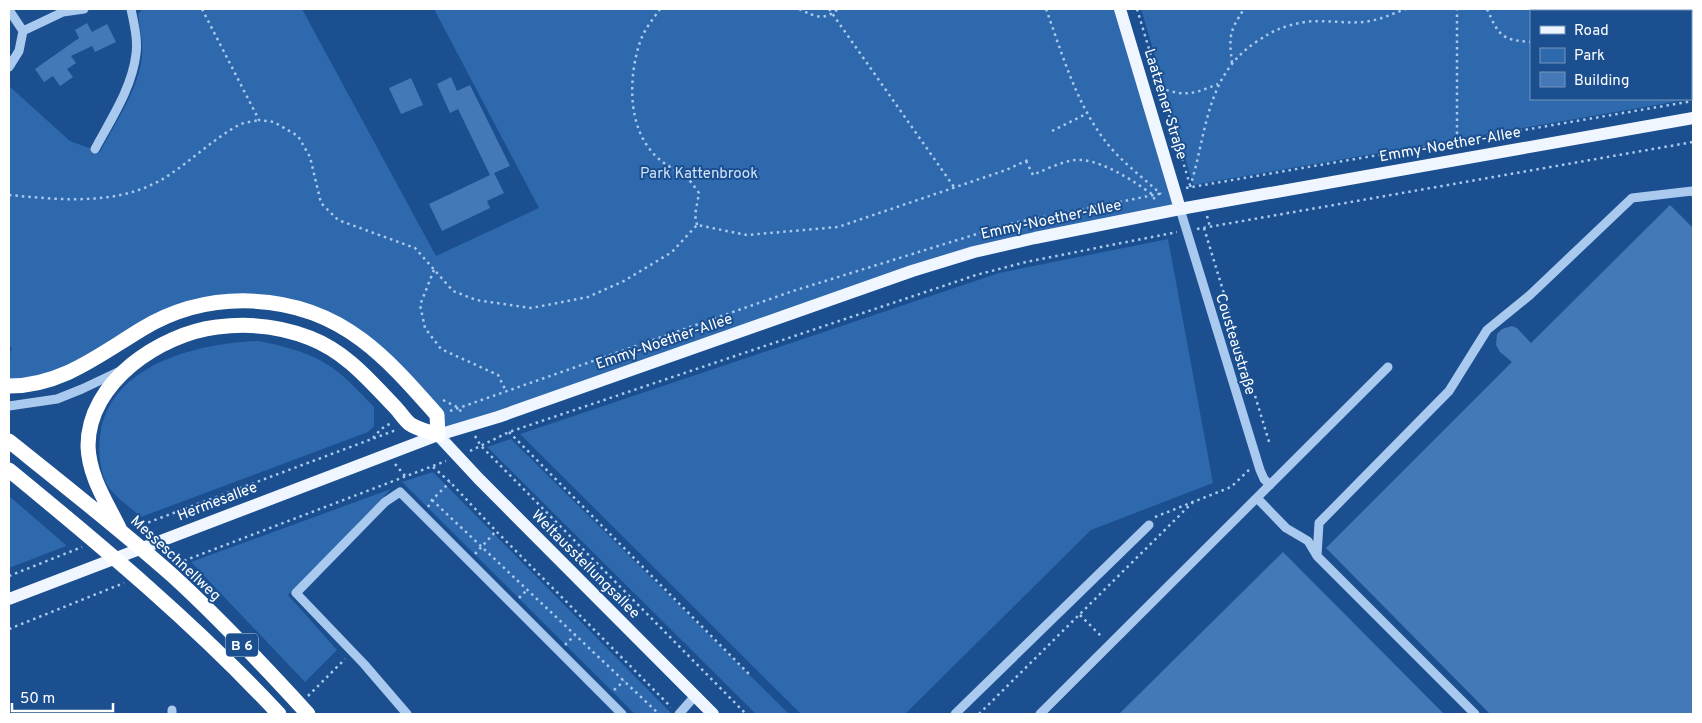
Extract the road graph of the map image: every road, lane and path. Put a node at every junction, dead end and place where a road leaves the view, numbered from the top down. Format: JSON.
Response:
{"nodes":[{"id":1,"x":84,"y":9,"type":"edge"},
{"id":2,"x":131,"y":9,"type":"edge"},
{"id":3,"x":202,"y":9,"type":"edge"},
{"id":4,"x":660,"y":9,"type":"edge"},
{"id":5,"x":799,"y":9,"type":"edge"},
{"id":6,"x":829,"y":9,"type":"edge"},
{"id":7,"x":838,"y":9,"type":"edge"},
{"id":8,"x":1046,"y":9,"type":"edge"},
{"id":9,"x":1120,"y":9,"type":"edge"},
{"id":10,"x":1137,"y":9,"type":"edge"},
{"id":11,"x":1244,"y":9,"type":"edge"},
{"id":12,"x":1406,"y":9,"type":"edge"},
{"id":13,"x":1457,"y":9,"type":"edge"},
{"id":14,"x":1487,"y":9,"type":"edge"},
{"id":15,"x":9,"y":10,"type":"edge"},
{"id":16,"x":832,"y":14,"type":"junction"},
{"id":17,"x":23,"y":31,"type":"junction"},
{"id":18,"x":1530,"y":42,"type":"edge"},
{"id":19,"x":1232,"y":65,"type":"junction"},
{"id":20,"x":9,"y":67,"type":"edge"},
{"id":21,"x":1218,"y":84,"type":"junction"},
{"id":22,"x":1160,"y":88,"type":"junction"},
{"id":23,"x":1693,"y":101,"type":"edge"},
{"id":24,"x":1086,"y":114,"type":"junction"},
{"id":25,"x":1693,"y":118,"type":"edge"},
{"id":26,"x":259,"y":120,"type":"junction"},
{"id":27,"x":1052,"y":131,"type":"dead end"},
{"id":28,"x":1458,"y":142,"type":"junction"},
{"id":29,"x":1693,"y":142,"type":"edge"},
{"id":30,"x":95,"y":149,"type":"dead end"},
{"id":31,"x":1456,"y":160,"type":"junction"},
{"id":32,"x":954,"y":187,"type":"junction"},
{"id":33,"x":1190,"y":187,"type":"junction"},
{"id":34,"x":1693,"y":192,"type":"edge"},
{"id":35,"x":9,"y":195,"type":"edge"},
{"id":36,"x":1153,"y":195,"type":"junction"},
{"id":37,"x":1180,"y":209,"type":"junction"},
{"id":38,"x":697,"y":225,"type":"junction"},
{"id":39,"x":1166,"y":234,"type":"dead end"},
{"id":40,"x":434,"y":270,"type":"junction"},
{"id":41,"x":1388,"y":367,"type":"dead end"},
{"id":42,"x":127,"y":368,"type":"junction"},
{"id":43,"x":9,"y":386,"type":"edge"},
{"id":44,"x":506,"y":391,"type":"junction"},
{"id":45,"x":9,"y":406,"type":"edge"},
{"id":46,"x":459,"y":408,"type":"dead end"},
{"id":47,"x":509,"y":432,"type":"junction"},
{"id":48,"x":438,"y":435,"type":"junction"},
{"id":49,"x":371,"y":440,"type":"dead end"},
{"id":50,"x":9,"y":441,"type":"edge"},
{"id":51,"x":1270,"y":446,"type":"dead end"},
{"id":52,"x":1258,"y":461,"type":"junction"},
{"id":53,"x":9,"y":470,"type":"edge"},
{"id":54,"x":450,"y":482,"type":"junction"},
{"id":55,"x":1270,"y":485,"type":"junction"},
{"id":56,"x":1257,"y":498,"type":"junction"},
{"id":57,"x":432,"y":500,"type":"junction"},
{"id":58,"x":1193,"y":502,"type":"junction"},
{"id":59,"x":423,"y":515,"type":"junction"},
{"id":60,"x":115,"y":523,"type":"junction"},
{"id":61,"x":1149,"y":525,"type":"joint"},
{"id":62,"x":136,"y":527,"type":"dead end"},
{"id":63,"x":496,"y":531,"type":"junction"},
{"id":64,"x":87,"y":538,"type":"junction"},
{"id":65,"x":482,"y":546,"type":"junction"},
{"id":66,"x":1317,"y":556,"type":"junction"},
{"id":67,"x":469,"y":562,"type":"junction"},
{"id":68,"x":175,"y":571,"type":"junction"},
{"id":69,"x":9,"y":576,"type":"edge"},
{"id":70,"x":129,"y":581,"type":"dead end"},
{"id":71,"x":9,"y":600,"type":"edge"},
{"id":72,"x":1068,"y":604,"type":"junction"},
{"id":73,"x":1080,"y":615,"type":"junction"},
{"id":74,"x":9,"y":629,"type":"edge"},
{"id":75,"x":1110,"y":645,"type":"junction"},
{"id":76,"x":340,"y":664,"type":"dead end"},
{"id":77,"x":749,"y":674,"type":"dead end"},
{"id":78,"x":320,"y":684,"type":"dead end"},
{"id":79,"x":696,"y":696,"type":"junction"},
{"id":80,"x":672,"y":707,"type":"dead end"},
{"id":81,"x":279,"y":714,"type":"edge"},
{"id":82,"x":308,"y":714,"type":"edge"},
{"id":83,"x":407,"y":714,"type":"edge"},
{"id":84,"x":622,"y":714,"type":"edge"},
{"id":85,"x":659,"y":714,"type":"edge"},
{"id":86,"x":679,"y":714,"type":"edge"},
{"id":87,"x":713,"y":714,"type":"edge"},
{"id":88,"x":746,"y":714,"type":"edge"},
{"id":89,"x":955,"y":714,"type":"edge"},
{"id":90,"x":979,"y":714,"type":"edge"},
{"id":91,"x":1040,"y":714,"type":"edge"},
{"id":92,"x":1475,"y":714,"type":"edge"}],
"edges":[{"from":1,"to":17,"type":"street"},
{"from":2,"to":30,"type":"street"},
{"from":3,"to":26,"type":"path"},
{"from":4,"to":38,"type":"path"},
{"from":5,"to":16,"type":"path"},
{"from":6,"to":16,"type":"path"},
{"from":7,"to":16,"type":"path"},
{"from":8,"to":24,"type":"path"},
{"from":9,"to":37,"type":"main road","name":"Laatzener Straße"},
{"from":10,"to":22,"type":"path"},
{"from":11,"to":19,"type":"path"},
{"from":12,"to":19,"type":"path"},
{"from":13,"to":28,"type":"path"},
{"from":14,"to":18,"type":"path"},
{"from":15,"to":17,"type":"street"},
{"from":16,"to":32,"type":"path"},
{"from":17,"to":20,"type":"street"},
{"from":19,"to":21,"type":"path"},
{"from":21,"to":22,"type":"path"},
{"from":21,"to":33,"type":"path"},
{"from":22,"to":33,"type":"path"},
{"from":23,"to":28,"type":"path"},
{"from":24,"to":27,"type":"path"},
{"from":24,"to":36,"type":"path"},
{"from":25,"to":31,"type":"main road","name":"Emmy-Noether-Allee"},
{"from":26,"to":35,"type":"path"},
{"from":26,"to":40,"type":"path"},
{"from":28,"to":31,"type":"path"},
{"from":28,"to":33,"type":"path"},
{"from":29,"to":51,"type":"path"},
{"from":31,"to":37,"type":"main road","name":"Emmy-Noether-Allee"},
{"from":32,"to":36,"type":"path"},
{"from":32,"to":38,"type":"path"},
{"from":34,"to":66,"type":"street"},
{"from":36,"to":44,"type":"path"},
{"from":37,"to":48,"type":"main road","name":"Emmy-Noether-Allee"},
{"from":37,"to":52,"type":"street","name":"Cousteaustraße"},
{"from":38,"to":40,"type":"path"},
{"from":39,"to":47,"type":"path"},
{"from":40,"to":44,"type":"path"},
{"from":41,"to":55,"type":"street"},
{"from":42,"to":45,"type":"street"},
{"from":42,"to":48,"type":"highway"},
{"from":42,"to":60,"type":"highway"},
{"from":43,"to":48,"type":"highway"},
{"from":44,"to":46,"type":"path"},
{"from":47,"to":77,"type":"path"},
{"from":47,"to":88,"type":"path"},
{"from":48,"to":71,"type":"main road","name":"Hermesallee"},
{"from":48,"to":79,"type":"main road","name":"Weltausstellungsallee"},
{"from":49,"to":62,"type":"path"},
{"from":50,"to":60,"type":"highway","name":"Messeschnellweg","number":"B 6"},
{"from":52,"to":55,"type":"street","name":"Cousteaustraße"},
{"from":52,"to":58,"type":"path"},
{"from":53,"to":64,"type":"highway","number":"B 6"},
{"from":54,"to":57,"type":"path"},
{"from":54,"to":63,"type":"path"},
{"from":54,"to":68,"type":"path"},
{"from":55,"to":56,"type":"street"},
{"from":56,"to":66,"type":"street"},
{"from":56,"to":75,"type":"street"},
{"from":57,"to":59,"type":"path"},
{"from":57,"to":65,"type":"path"},
{"from":58,"to":61,"type":"path"},
{"from":58,"to":73,"type":"path"},
{"from":59,"to":67,"type":"street"},
{"from":59,"to":83,"type":"street"},
{"from":60,"to":68,"type":"highway","name":"Messeschnellweg","number":"B 6"},
{"from":61,"to":72,"type":"street"},
{"from":63,"to":65,"type":"path"},
{"from":63,"to":80,"type":"path"},
{"from":64,"to":69,"type":"path"},
{"from":64,"to":81,"type":"highway","number":"B 6"},
{"from":65,"to":67,"type":"path"},
{"from":65,"to":85,"type":"path"},
{"from":66,"to":92,"type":"street"},
{"from":67,"to":84,"type":"street"},
{"from":68,"to":82,"type":"highway","name":"Messeschnellweg","number":"B 6"},
{"from":70,"to":74,"type":"path"},
{"from":72,"to":73,"type":"path"},
{"from":72,"to":89,"type":"street"},
{"from":73,"to":75,"type":"path"},
{"from":73,"to":90,"type":"path"},
{"from":75,"to":91,"type":"street"},
{"from":76,"to":78,"type":"path"},
{"from":79,"to":86,"type":"street"},
{"from":79,"to":87,"type":"main road","name":"Weltausstellungsallee"}]}
